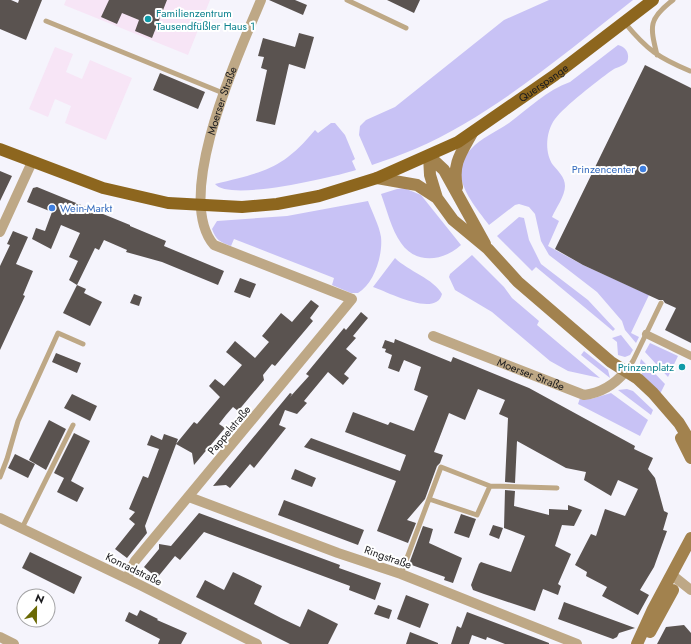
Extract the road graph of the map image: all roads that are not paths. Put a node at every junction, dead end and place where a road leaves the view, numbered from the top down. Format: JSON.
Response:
{"nodes":[{"id":1,"x":261,"y":0,"type":"edge"},
{"id":2,"x":347,"y":0,"type":"edge"},
{"id":3,"x":653,"y":0,"type":"edge"},
{"id":4,"x":673,"y":0,"type":"edge"},
{"id":5,"x":46,"y":21,"type":"dead end"},
{"id":6,"x":624,"y":23,"type":"junction"},
{"id":7,"x":406,"y":28,"type":"dead end"},
{"id":8,"x":657,"y":55,"type":"junction"},
{"id":9,"x":690,"y":71,"type":"edge"},
{"id":10,"x":223,"y":93,"type":"junction"},
{"id":11,"x":472,"y":133,"type":"junction"},
{"id":12,"x":0,"y":149,"type":"edge"},
{"id":13,"x":428,"y":156,"type":"junction"},
{"id":14,"x":32,"y":162,"type":"junction"},
{"id":15,"x":377,"y":178,"type":"junction"},
{"id":16,"x":458,"y":194,"type":"junction"},
{"id":17,"x":437,"y":198,"type":"junction"},
{"id":18,"x":201,"y":205,"type":"junction"},
{"id":19,"x":0,"y":232,"type":"edge"},
{"id":20,"x":488,"y":249,"type":"junction"},
{"id":21,"x":352,"y":299,"type":"joint"},
{"id":22,"x":661,"y":303,"type":"dead end"},
{"id":23,"x":646,"y":334,"type":"junction"},
{"id":24,"x":433,"y":336,"type":"dead end"},
{"id":25,"x":83,"y":344,"type":"dead end"},
{"id":26,"x":691,"y":356,"type":"edge"},
{"id":27,"x":625,"y":372,"type":"junction"},
{"id":28,"x":74,"y":425,"type":"dead end"},
{"id":29,"x":691,"y":443,"type":"edge"},
{"id":30,"x":691,"y":458,"type":"edge"},
{"id":31,"x":0,"y":477,"type":"edge"},
{"id":32,"x":490,"y":486,"type":"junction"},
{"id":33,"x":557,"y":488,"type":"dead end"},
{"id":34,"x":189,"y":496,"type":"junction"},
{"id":35,"x":429,"y":499,"type":"junction"},
{"id":36,"x":0,"y":518,"type":"edge"},
{"id":37,"x":22,"y":528,"type":"junction"},
{"id":38,"x":691,"y":538,"type":"edge"},
{"id":39,"x":691,"y":555,"type":"edge"},
{"id":40,"x":401,"y":574,"type":"junction"},
{"id":41,"x":675,"y":577,"type":"junction"},
{"id":42,"x":127,"y":578,"type":"junction"},
{"id":43,"x":691,"y":590,"type":"edge"},
{"id":44,"x":0,"y":637,"type":"edge"},
{"id":45,"x":14,"y":644,"type":"edge"},
{"id":46,"x":257,"y":644,"type":"edge"},
{"id":47,"x":577,"y":644,"type":"edge"},
{"id":48,"x":637,"y":644,"type":"edge"},
{"id":49,"x":643,"y":644,"type":"edge"}],
"edges":[{"from":1,"to":10,"type":"street","name":"Moerser Straße"},
{"from":2,"to":7,"type":"lane"},
{"from":3,"to":6,"type":"main road","name":"Querspange"},
{"from":4,"to":8,"type":"lane"},
{"from":5,"to":10,"type":"lane"},
{"from":6,"to":8,"type":"lane"},
{"from":6,"to":11,"type":"main road","name":"Querspange"},
{"from":8,"to":9,"type":"lane"},
{"from":10,"to":18,"type":"street","name":"Moerser Straße"},
{"from":11,"to":13,"type":"main road","name":"Querspange"},
{"from":11,"to":16,"type":"main road"},
{"from":12,"to":14,"type":"main road"},
{"from":13,"to":15,"type":"main road"},
{"from":13,"to":16,"type":"main road"},
{"from":13,"to":17,"type":"main road"},
{"from":14,"to":18,"type":"main road"},
{"from":14,"to":19,"type":"street"},
{"from":15,"to":17,"type":"main road"},
{"from":15,"to":18,"type":"main road"},
{"from":16,"to":20,"type":"main road"},
{"from":17,"to":20,"type":"main road"},
{"from":18,"to":21,"type":"street","name":"Moerser Straße"},
{"from":20,"to":27,"type":"main road"},
{"from":21,"to":34,"type":"street","name":"Pappelstraße"},
{"from":22,"to":23,"type":"lane"},
{"from":23,"to":26,"type":"street"},
{"from":23,"to":27,"type":"lane"},
{"from":24,"to":27,"type":"street","name":"Moerser Straße"},
{"from":25,"to":31,"type":"lane"},
{"from":27,"to":29,"type":"main road"},
{"from":27,"to":30,"type":"main road"},
{"from":28,"to":37,"type":"lane"},
{"from":32,"to":33,"type":"lane"},
{"from":32,"to":35,"type":"lane"},
{"from":32,"to":35,"type":"lane"},
{"from":34,"to":40,"type":"street","name":"Ringstraße"},
{"from":34,"to":42,"type":"street","name":"Pappelstraße"},
{"from":35,"to":40,"type":"lane"},
{"from":36,"to":37,"type":"street","name":"Konradstraße"},
{"from":37,"to":42,"type":"street","name":"Konradstraße"},
{"from":38,"to":41,"type":"main road"},
{"from":39,"to":41,"type":"main road"},
{"from":40,"to":47,"type":"street","name":"Ringstraße"},
{"from":41,"to":43,"type":"street"},
{"from":41,"to":48,"type":"main road"},
{"from":41,"to":49,"type":"main road"},
{"from":42,"to":46,"type":"street","name":"Konradstraße"},
{"from":44,"to":45,"type":"street"}]}
